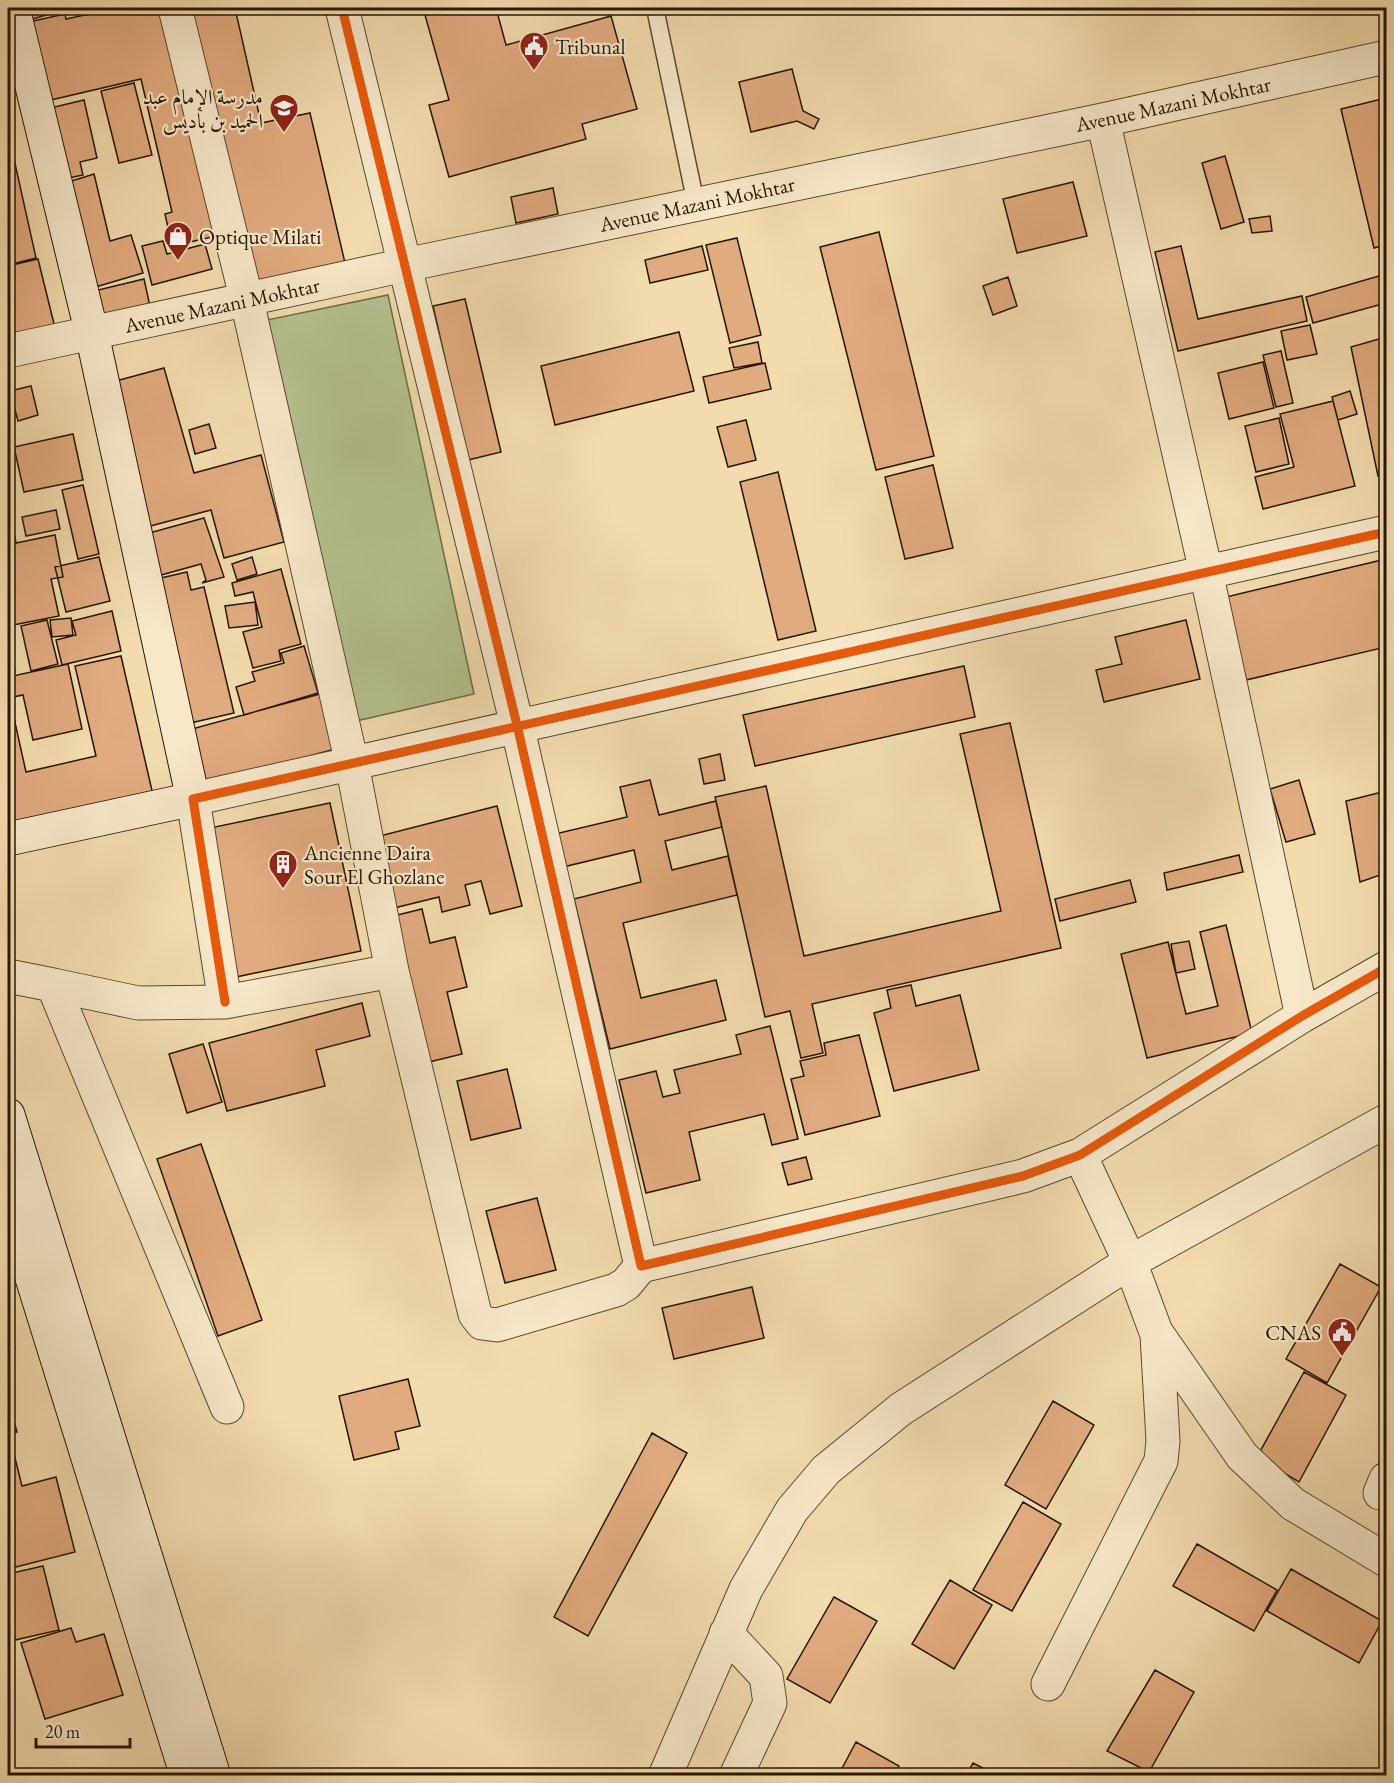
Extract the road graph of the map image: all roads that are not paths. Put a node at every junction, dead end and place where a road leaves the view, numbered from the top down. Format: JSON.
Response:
{"nodes":[{"id":1,"x":13,"y":8,"type":"edge"},
{"id":2,"x":175,"y":8,"type":"edge"},
{"id":3,"x":342,"y":8,"type":"edge"},
{"id":4,"x":655,"y":8,"type":"edge"},
{"id":5,"x":1386,"y":57,"type":"edge"},
{"id":6,"x":1103,"y":120,"type":"junction"},
{"id":7,"x":696,"y":204,"type":"junction"},
{"id":8,"x":405,"y":265,"type":"junction"},
{"id":9,"x":248,"y":301,"type":"junction"},
{"id":10,"x":92,"y":334,"type":"junction"},
{"id":11,"x":8,"y":351,"type":"edge"},
{"id":12,"x":1386,"y":532,"type":"edge"},
{"id":13,"x":1206,"y":572,"type":"junction"},
{"id":14,"x":517,"y":725,"type":"junction"},
{"id":15,"x":352,"y":764,"type":"junction"},
{"id":16,"x":193,"y":800,"type":"junction"},
{"id":17,"x":8,"y":839,"type":"edge"},
{"id":18,"x":1386,"y":968,"type":"edge"},
{"id":19,"x":392,"y":971,"type":"junction"},
{"id":20,"x":8,"y":976,"type":"edge"},
{"id":21,"x":53,"y":985,"type":"junction"},
{"id":22,"x":225,"y":1002,"type":"junction"},
{"id":23,"x":1302,"y":1016,"type":"junction"},
{"id":24,"x":8,"y":1115,"type":"edge"},
{"id":25,"x":1386,"y":1121,"type":"edge"},
{"id":26,"x":1080,"y":1155,"type":"junction"},
{"id":27,"x":8,"y":1201,"type":"edge"},
{"id":28,"x":1130,"y":1262,"type":"junction"},
{"id":29,"x":641,"y":1266,"type":"junction"},
{"id":30,"x":1156,"y":1332,"type":"junction"},
{"id":31,"x":226,"y":1407,"type":"dead end"},
{"id":32,"x":1386,"y":1560,"type":"edge"},
{"id":33,"x":726,"y":1633,"type":"junction"},
{"id":34,"x":1048,"y":1684,"type":"dead end"},
{"id":35,"x":187,"y":1776,"type":"edge"},
{"id":36,"x":214,"y":1776,"type":"edge"},
{"id":37,"x":665,"y":1776,"type":"edge"},
{"id":38,"x":736,"y":1776,"type":"edge"}],
"edges":[{"from":1,"to":10,"type":"street"},
{"from":2,"to":9,"type":"street"},
{"from":3,"to":8,"type":"street"},
{"from":4,"to":7,"type":"lane"},
{"from":5,"to":6,"type":"street","name":"Avenue Mazani Mokhtar"},
{"from":6,"to":7,"type":"street","name":"Avenue Mazani Mokhtar"},
{"from":6,"to":13,"type":"street"},
{"from":7,"to":8,"type":"street","name":"Avenue Mazani Mokhtar"},
{"from":8,"to":9,"type":"street","name":"Avenue Mazani Mokhtar"},
{"from":8,"to":14,"type":"street"},
{"from":9,"to":10,"type":"street","name":"Avenue Mazani Mokhtar"},
{"from":9,"to":15,"type":"street"},
{"from":10,"to":11,"type":"street","name":"Avenue Mazani Mokhtar"},
{"from":10,"to":16,"type":"street"},
{"from":12,"to":13,"type":"street"},
{"from":13,"to":14,"type":"street"},
{"from":13,"to":23,"type":"street"},
{"from":14,"to":15,"type":"street"},
{"from":14,"to":29,"type":"street"},
{"from":15,"to":16,"type":"street"},
{"from":15,"to":19,"type":"street"},
{"from":16,"to":17,"type":"street"},
{"from":16,"to":22,"type":"street"},
{"from":18,"to":23,"type":"street"},
{"from":19,"to":22,"type":"street"},
{"from":19,"to":29,"type":"street"},
{"from":20,"to":21,"type":"street"},
{"from":21,"to":22,"type":"street"},
{"from":21,"to":31,"type":"street"},
{"from":23,"to":26,"type":"street"},
{"from":24,"to":36,"type":"street"},
{"from":25,"to":28,"type":"street"},
{"from":26,"to":28,"type":"street"},
{"from":26,"to":29,"type":"street"},
{"from":27,"to":35,"type":"street"},
{"from":28,"to":30,"type":"street"},
{"from":28,"to":33,"type":"street"},
{"from":30,"to":32,"type":"street"},
{"from":30,"to":34,"type":"street"},
{"from":33,"to":37,"type":"street"},
{"from":33,"to":38,"type":"street"}]}
